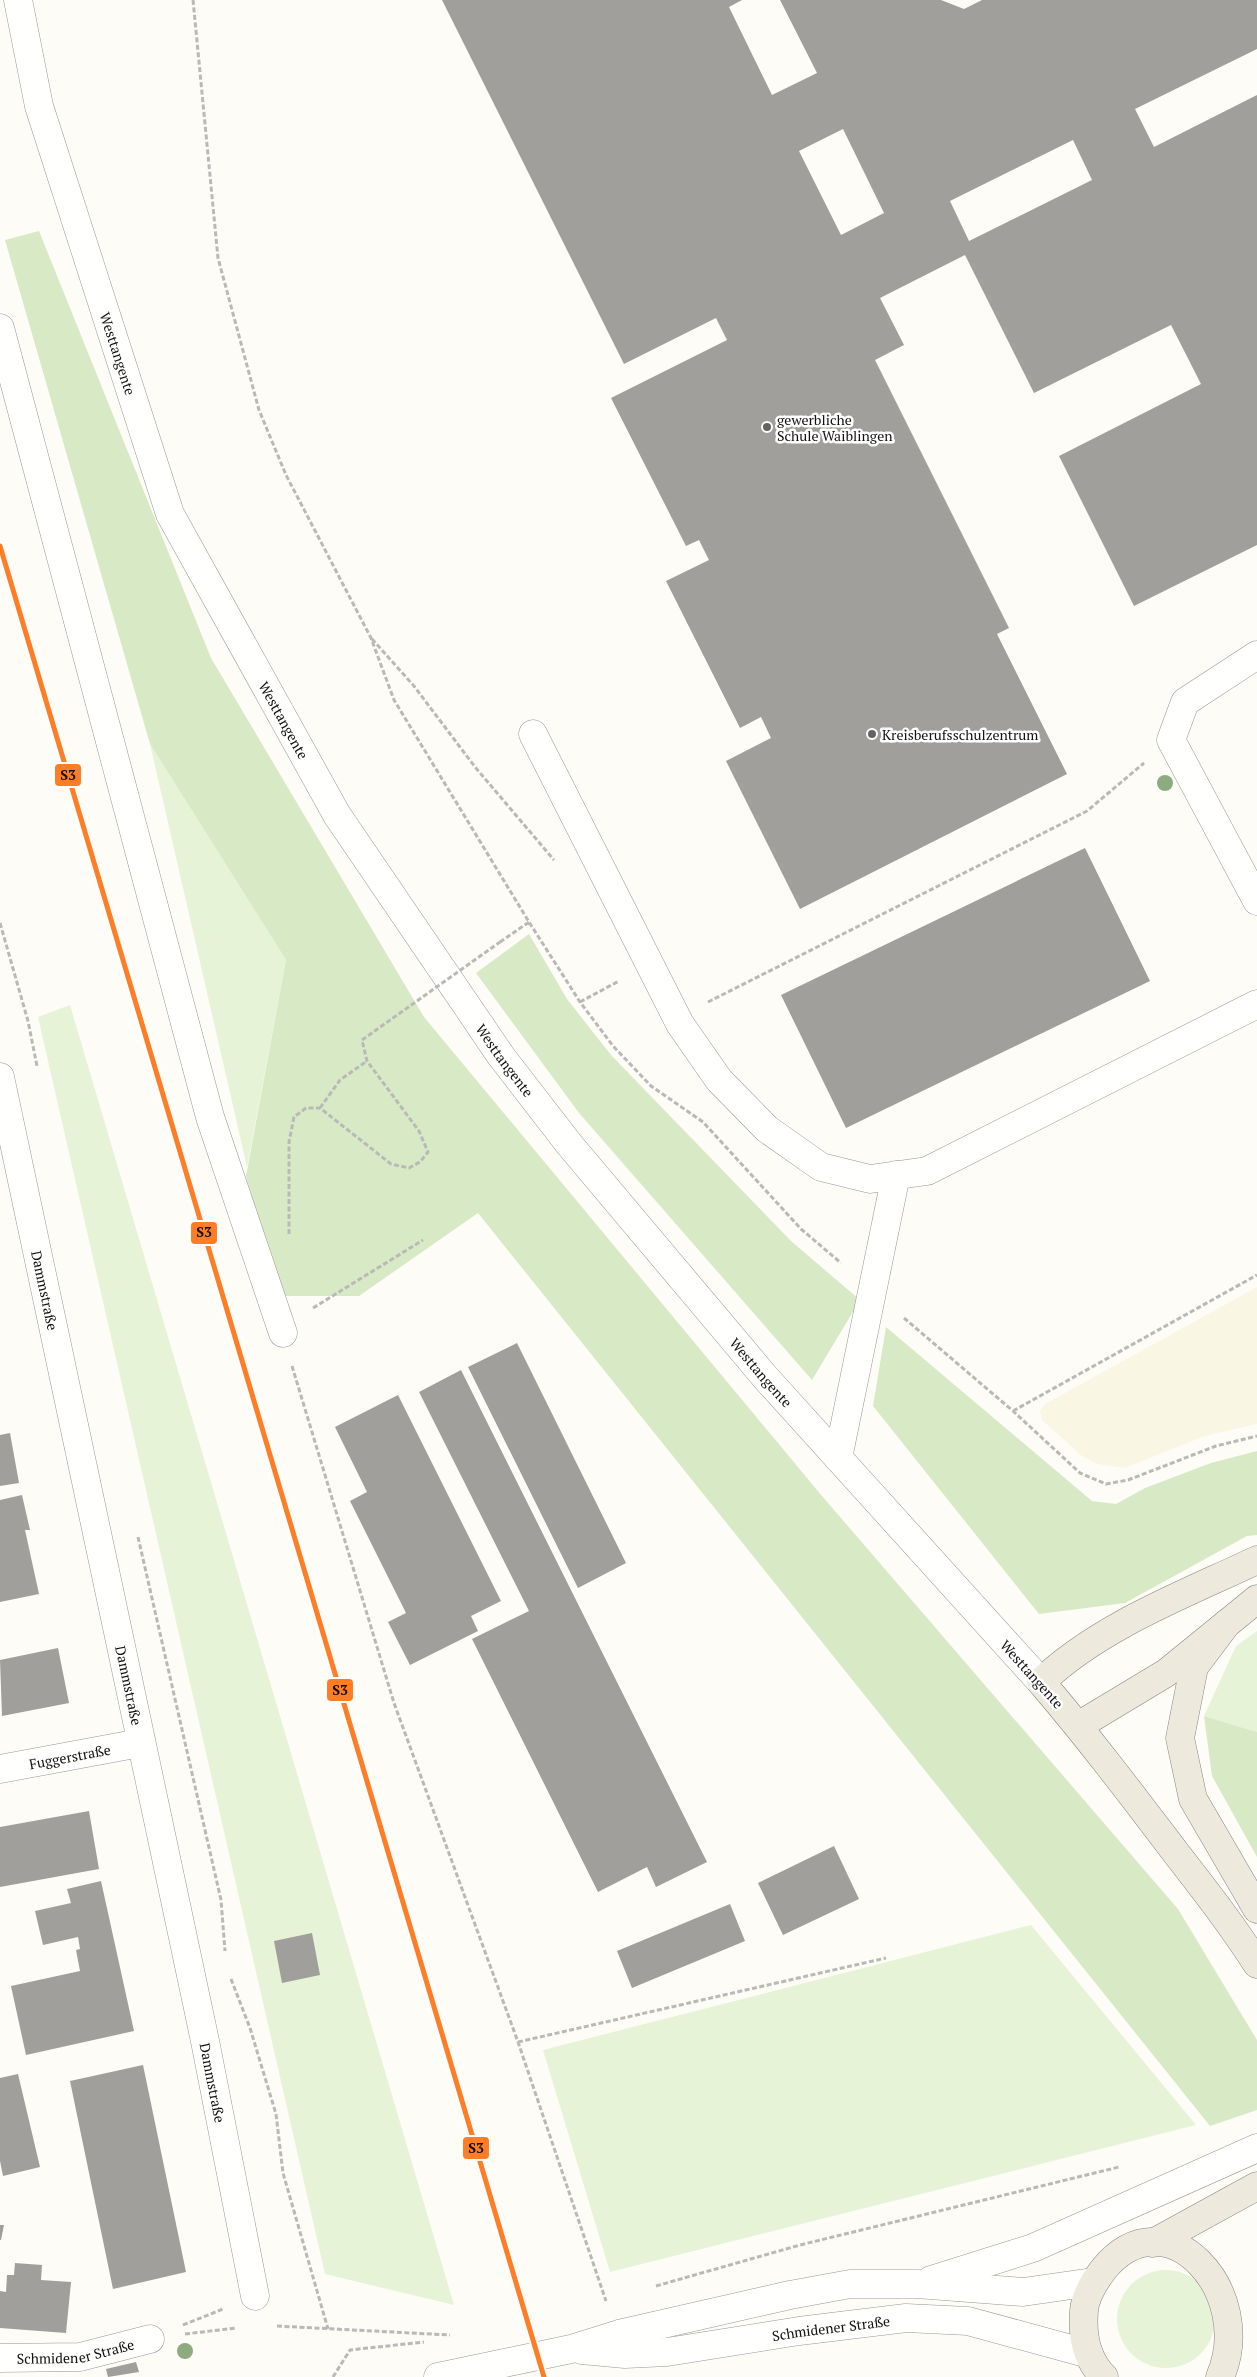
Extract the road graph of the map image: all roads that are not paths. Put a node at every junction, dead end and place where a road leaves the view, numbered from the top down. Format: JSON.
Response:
{"nodes":[{"id":1,"x":18,"y":0,"type":"edge"},
{"id":2,"x":0,"y":328,"type":"edge"},
{"id":3,"x":1257,"y":655,"type":"edge"},
{"id":4,"x":533,"y":734,"type":"dead end"},
{"id":5,"x":1257,"y":901,"type":"edge"},
{"id":6,"x":1257,"y":1004,"type":"edge"},
{"id":7,"x":0,"y":1077,"type":"edge"},
{"id":8,"x":896,"y":1175,"type":"junction"},
{"id":9,"x":283,"y":1333,"type":"road end"},
{"id":10,"x":838,"y":1458,"type":"junction"},
{"id":11,"x":1257,"y":1560,"type":"edge"},
{"id":12,"x":1257,"y":1599,"type":"edge"},
{"id":13,"x":1227,"y":1623,"type":"junction"},
{"id":14,"x":1041,"y":1682,"type":"junction"},
{"id":15,"x":1078,"y":1726,"type":"junction"},
{"id":16,"x":140,"y":1743,"type":"junction"},
{"id":17,"x":0,"y":1769,"type":"edge"},
{"id":18,"x":1257,"y":1909,"type":"edge"},
{"id":19,"x":1257,"y":1964,"type":"edge"},
{"id":20,"x":1257,"y":2148,"type":"edge"},
{"id":21,"x":1257,"y":2186,"type":"edge"},
{"id":22,"x":1153,"y":2243,"type":"junction"},
{"id":23,"x":1093,"y":2282,"type":"junction"},
{"id":24,"x":917,"y":2284,"type":"junction"},
{"id":25,"x":255,"y":2296,"type":"road end"},
{"id":26,"x":150,"y":2339,"type":"road end"},
{"id":27,"x":571,"y":2349,"type":"junction"},
{"id":28,"x":1089,"y":2354,"type":"junction"},
{"id":29,"x":0,"y":2358,"type":"edge"},
{"id":30,"x":438,"y":2377,"type":"edge"},
{"id":31,"x":1104,"y":2377,"type":"edge"},
{"id":32,"x":1220,"y":2377,"type":"edge"}],
"edges":[{"from":1,"to":10,"type":"street","name":"Westtangente"},
{"from":2,"to":9,"type":"street"},
{"from":3,"to":5,"type":"street"},
{"from":4,"to":8,"type":"street"},
{"from":6,"to":8,"type":"street"},
{"from":7,"to":16,"type":"street","name":"Dammstraße"},
{"from":8,"to":10,"type":"street"},
{"from":10,"to":14,"type":"street","name":"Westtangente"},
{"from":11,"to":14,"type":"main road"},
{"from":12,"to":13,"type":"main road"},
{"from":13,"to":15,"type":"main road"},
{"from":13,"to":18,"type":"main road"},
{"from":14,"to":15,"type":"main road","name":"Westtangente"},
{"from":15,"to":19,"type":"main road","name":"Westtangente"},
{"from":16,"to":17,"type":"street","name":"Fuggerstraße"},
{"from":16,"to":25,"type":"street","name":"Dammstraße"},
{"from":20,"to":24,"type":"street","name":"Schmidener Straße"},
{"from":21,"to":22,"type":"main road"},
{"from":22,"to":23,"type":"main road"},
{"from":22,"to":32,"type":"main road"},
{"from":23,"to":24,"type":"street","name":"Schmidener Straße"},
{"from":23,"to":28,"type":"main road"},
{"from":24,"to":27,"type":"street","name":"Schmidener Straße"},
{"from":26,"to":29,"type":"street","name":"Schmidener Straße"},
{"from":27,"to":28,"type":"street","name":"Schmidener Straße"},
{"from":27,"to":30,"type":"street","name":"Schmidener Straße"},
{"from":28,"to":31,"type":"main road"}]}
